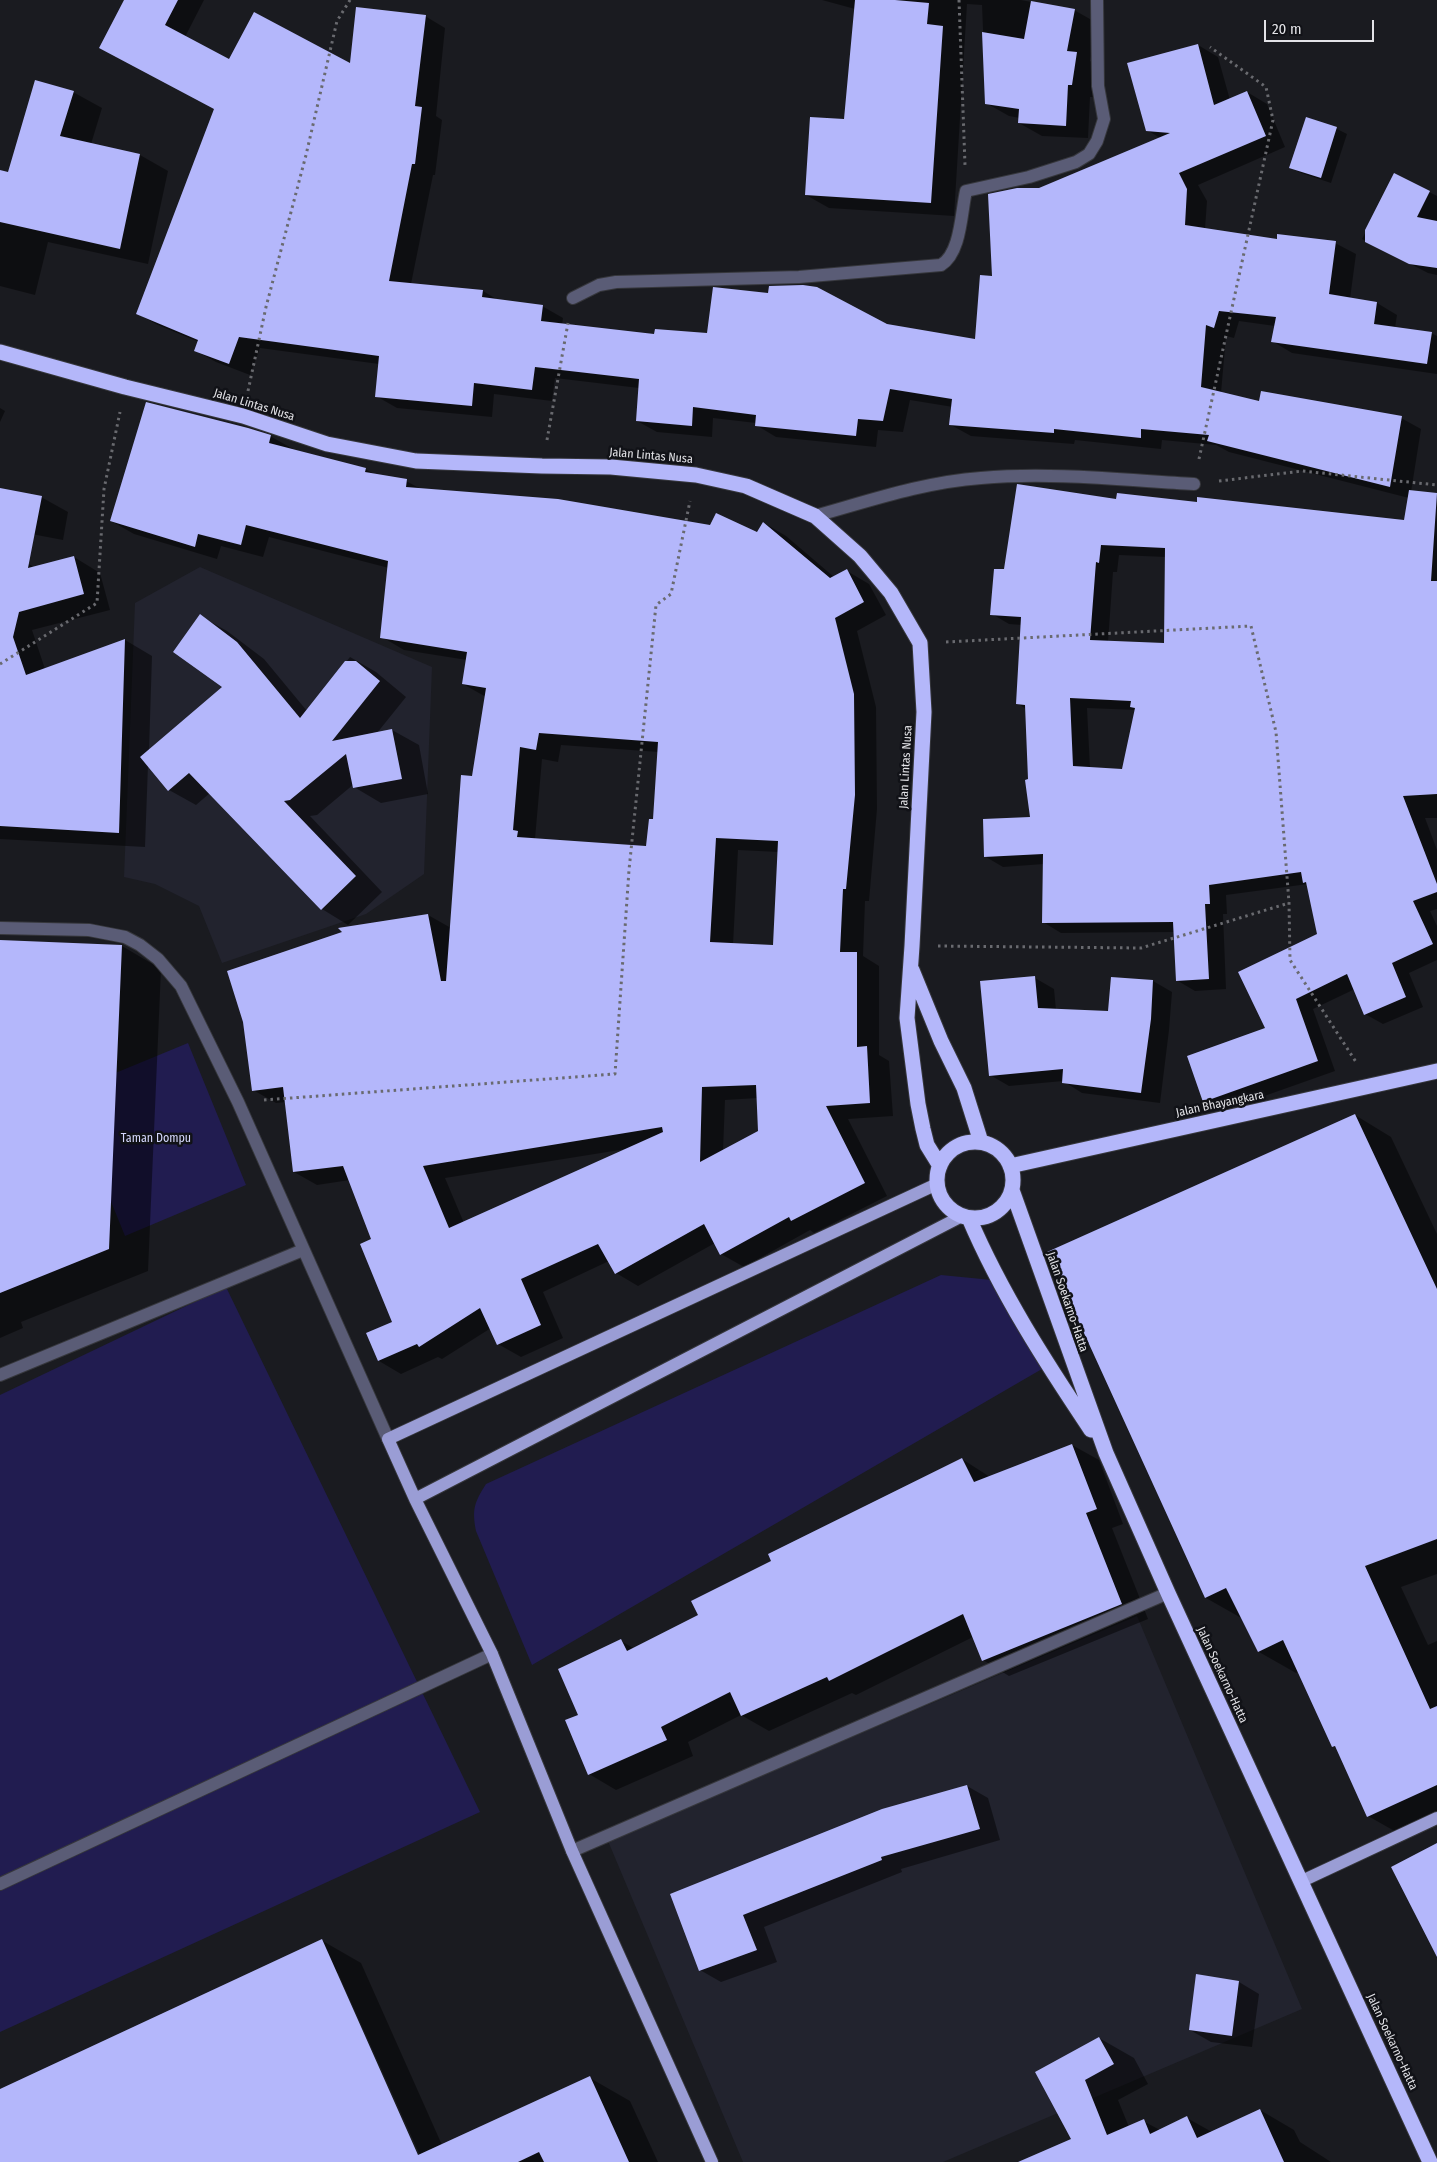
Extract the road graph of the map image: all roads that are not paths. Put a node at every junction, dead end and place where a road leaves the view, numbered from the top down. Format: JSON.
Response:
{"nodes":[{"id":1,"x":1097,"y":0,"type":"edge"},
{"id":2,"x":573,"y":298,"type":"road end"},
{"id":3,"x":0,"y":352,"type":"edge"},
{"id":4,"x":1194,"y":484,"type":"road end"},
{"id":5,"x":815,"y":516,"type":"junction"},
{"id":6,"x":0,"y":928,"type":"edge"},
{"id":7,"x":911,"y":967,"type":"junction"},
{"id":8,"x":1437,"y":1072,"type":"edge"},
{"id":9,"x":981,"y":1142,"type":"junction"},
{"id":10,"x":940,"y":1166,"type":"junction"},
{"id":11,"x":1010,"y":1166,"type":"junction"},
{"id":12,"x":937,"y":1184,"type":"junction"},
{"id":13,"x":1012,"y":1190,"type":"junction"},
{"id":14,"x":966,"y":1217,"type":"junction"},
{"id":15,"x":303,"y":1250,"type":"junction"},
{"id":16,"x":0,"y":1375,"type":"edge"},
{"id":17,"x":388,"y":1439,"type":"junction"},
{"id":18,"x":1106,"y":1453,"type":"junction"},
{"id":19,"x":415,"y":1500,"type":"junction"},
{"id":20,"x":1168,"y":1593,"type":"junction"},
{"id":21,"x":492,"y":1654,"type":"junction"},
{"id":22,"x":1437,"y":1818,"type":"edge"},
{"id":23,"x":572,"y":1851,"type":"junction"},
{"id":24,"x":1302,"y":1881,"type":"junction"},
{"id":25,"x":0,"y":1884,"type":"edge"},
{"id":26,"x":712,"y":2162,"type":"edge"},
{"id":27,"x":1430,"y":2162,"type":"edge"}],
"edges":[{"from":1,"to":2,"type":"street"},
{"from":3,"to":5,"type":"highway","name":"Jalan Lintas Nusa"},
{"from":4,"to":5,"type":"street"},
{"from":5,"to":7,"type":"highway","name":"Jalan Lintas Nusa"},
{"from":6,"to":15,"type":"street"},
{"from":7,"to":9,"type":"highway","name":"Jalan Lintas Nusa"},
{"from":7,"to":10,"type":"highway","name":"Jalan Lintas Nusa"},
{"from":8,"to":11,"type":"highway","name":"Jalan Bhayangkara"},
{"from":9,"to":10,"type":"highway"},
{"from":9,"to":11,"type":"highway"},
{"from":10,"to":12,"type":"highway"},
{"from":11,"to":13,"type":"highway"},
{"from":12,"to":14,"type":"highway"},
{"from":12,"to":17,"type":"main road"},
{"from":13,"to":14,"type":"highway"},
{"from":13,"to":18,"type":"highway","name":"Jalan Soekarno-Hatta"},
{"from":14,"to":18,"type":"highway"},
{"from":14,"to":19,"type":"main road"},
{"from":15,"to":16,"type":"street"},
{"from":15,"to":17,"type":"street"},
{"from":17,"to":19,"type":"main road"},
{"from":18,"to":20,"type":"highway","name":"Jalan Soekarno-Hatta"},
{"from":19,"to":21,"type":"main road"},
{"from":20,"to":23,"type":"street"},
{"from":20,"to":24,"type":"highway","name":"Jalan Soekarno-Hatta"},
{"from":21,"to":23,"type":"main road"},
{"from":21,"to":25,"type":"street"},
{"from":22,"to":24,"type":"main road"},
{"from":23,"to":26,"type":"main road"},
{"from":24,"to":27,"type":"highway","name":"Jalan Soekarno-Hatta"}]}
